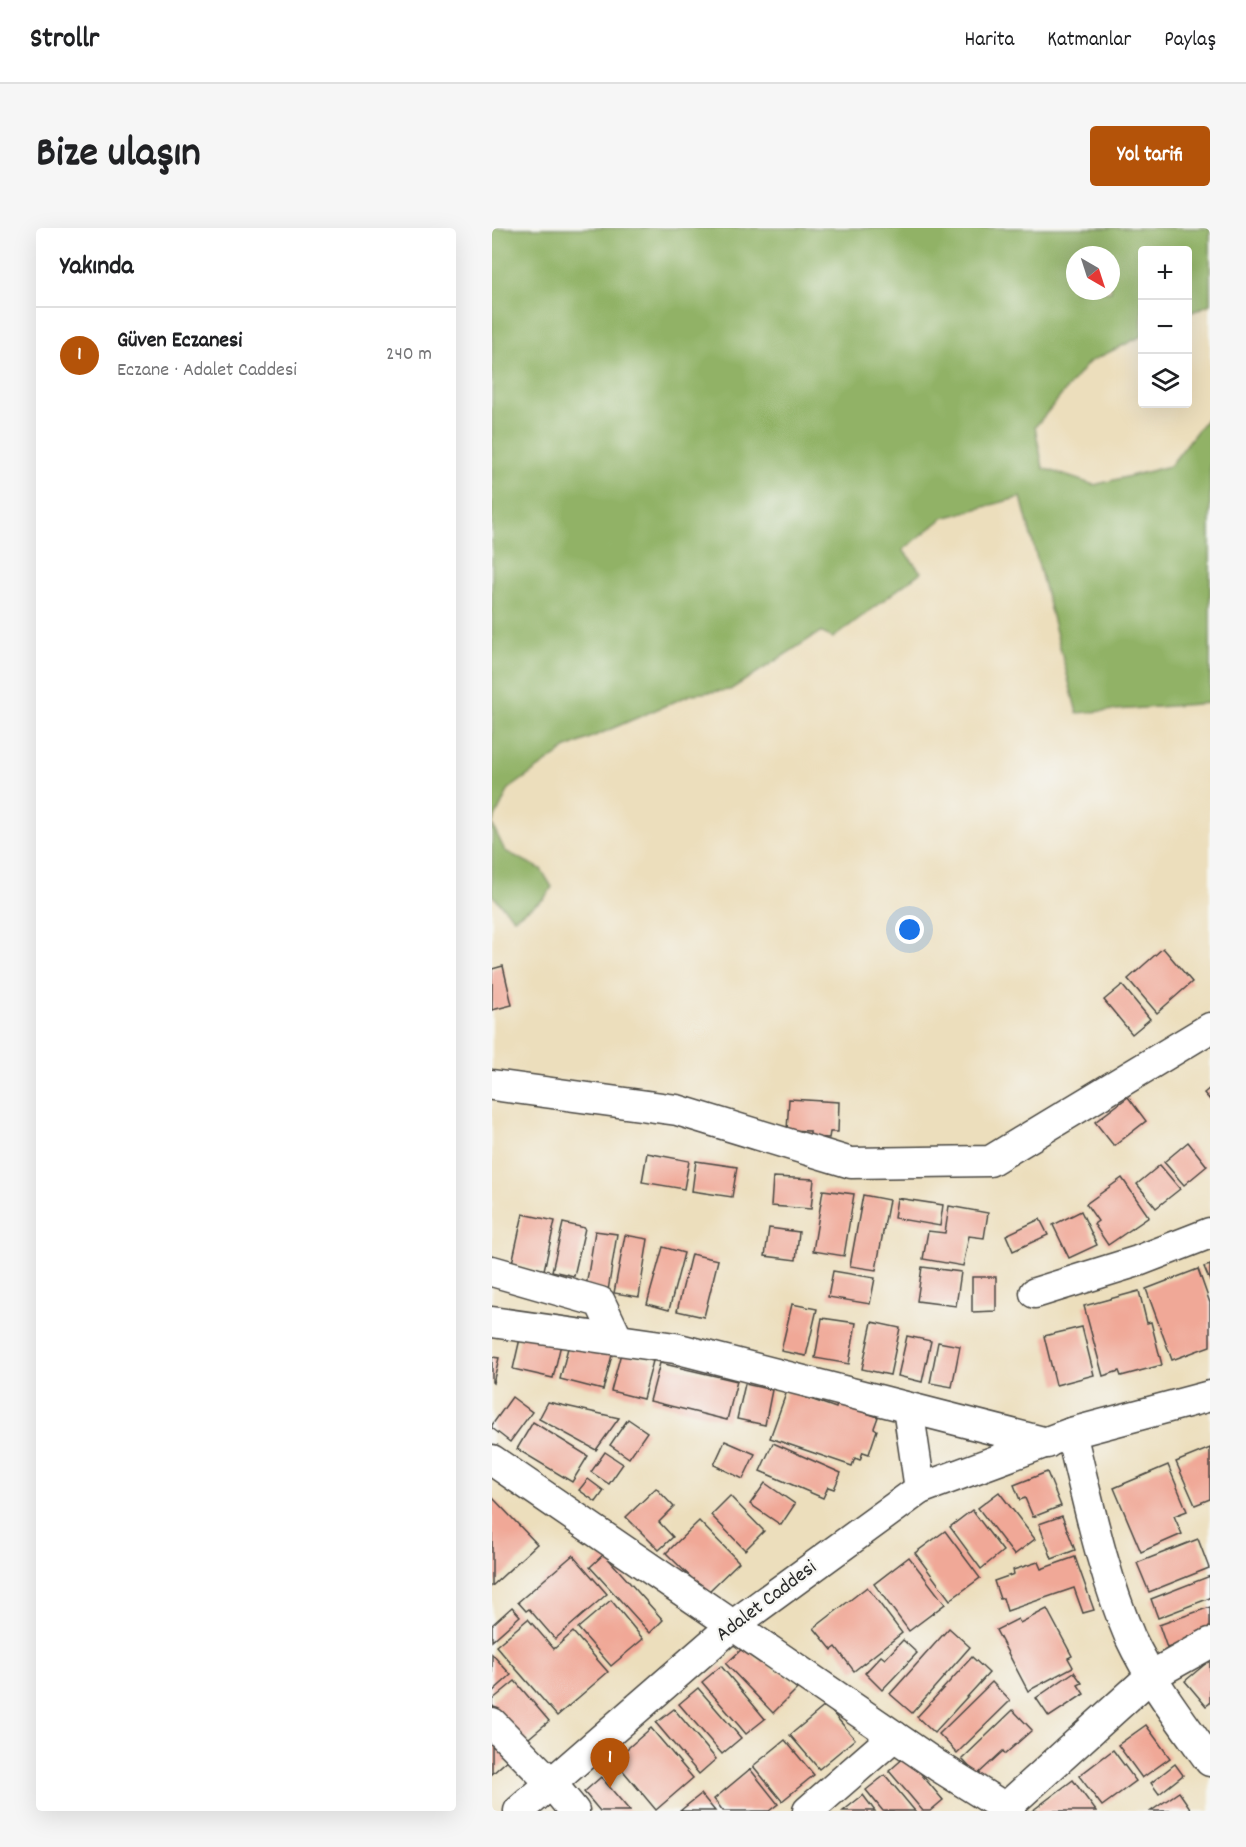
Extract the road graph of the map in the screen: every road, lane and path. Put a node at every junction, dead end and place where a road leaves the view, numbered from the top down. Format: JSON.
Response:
{"nodes":[{"id":1,"x":1210,"y":1028,"type":"edge"},
{"id":2,"x":492,"y":1085,"type":"edge"},
{"id":3,"x":1210,"y":1233,"type":"edge"},
{"id":4,"x":492,"y":1271,"type":"edge"},
{"id":5,"x":1035,"y":1293,"type":"dead end"},
{"id":6,"x":492,"y":1322,"type":"edge"},
{"id":7,"x":617,"y":1338,"type":"junction"},
{"id":8,"x":1210,"y":1396,"type":"edge"},
{"id":9,"x":908,"y":1408,"type":"junction"},
{"id":10,"x":1059,"y":1438,"type":"junction"},
{"id":11,"x":492,"y":1460,"type":"edge"},
{"id":12,"x":920,"y":1489,"type":"junction"},
{"id":13,"x":732,"y":1626,"type":"junction"},
{"id":14,"x":1210,"y":1643,"type":"edge"},
{"id":15,"x":1151,"y":1676,"type":"junction"},
{"id":16,"x":492,"y":1723,"type":"edge"},
{"id":17,"x":894,"y":1736,"type":"junction"},
{"id":18,"x":1210,"y":1761,"type":"edge"},
{"id":19,"x":551,"y":1783,"type":"junction"},
{"id":20,"x":1007,"y":1810,"type":"edge"},
{"id":21,"x":519,"y":1811,"type":"edge"},
{"id":22,"x":574,"y":1811,"type":"edge"},
{"id":23,"x":808,"y":1811,"type":"edge"}],
"edges":[{"from":1,"to":2,"type":"street"},
{"from":3,"to":5,"type":"street"},
{"from":4,"to":7,"type":"street"},
{"from":6,"to":7,"type":"street"},
{"from":7,"to":9,"type":"street"},
{"from":8,"to":10,"type":"street","name":"Adalet Caddesi"},
{"from":9,"to":10,"type":"street"},
{"from":9,"to":12,"type":"street"},
{"from":10,"to":12,"type":"street","name":"Adalet Caddesi"},
{"from":10,"to":15,"type":"street"},
{"from":11,"to":13,"type":"street"},
{"from":12,"to":13,"type":"street","name":"Adalet Caddesi"},
{"from":13,"to":17,"type":"street"},
{"from":13,"to":19,"type":"street","name":"Adalet Caddesi"},
{"from":14,"to":15,"type":"street"},
{"from":15,"to":18,"type":"street"},
{"from":15,"to":20,"type":"street"},
{"from":16,"to":19,"type":"street"},
{"from":17,"to":20,"type":"street"},
{"from":17,"to":23,"type":"street"},
{"from":19,"to":21,"type":"street","name":"Adalet Caddesi"},
{"from":19,"to":22,"type":"street"}]}
